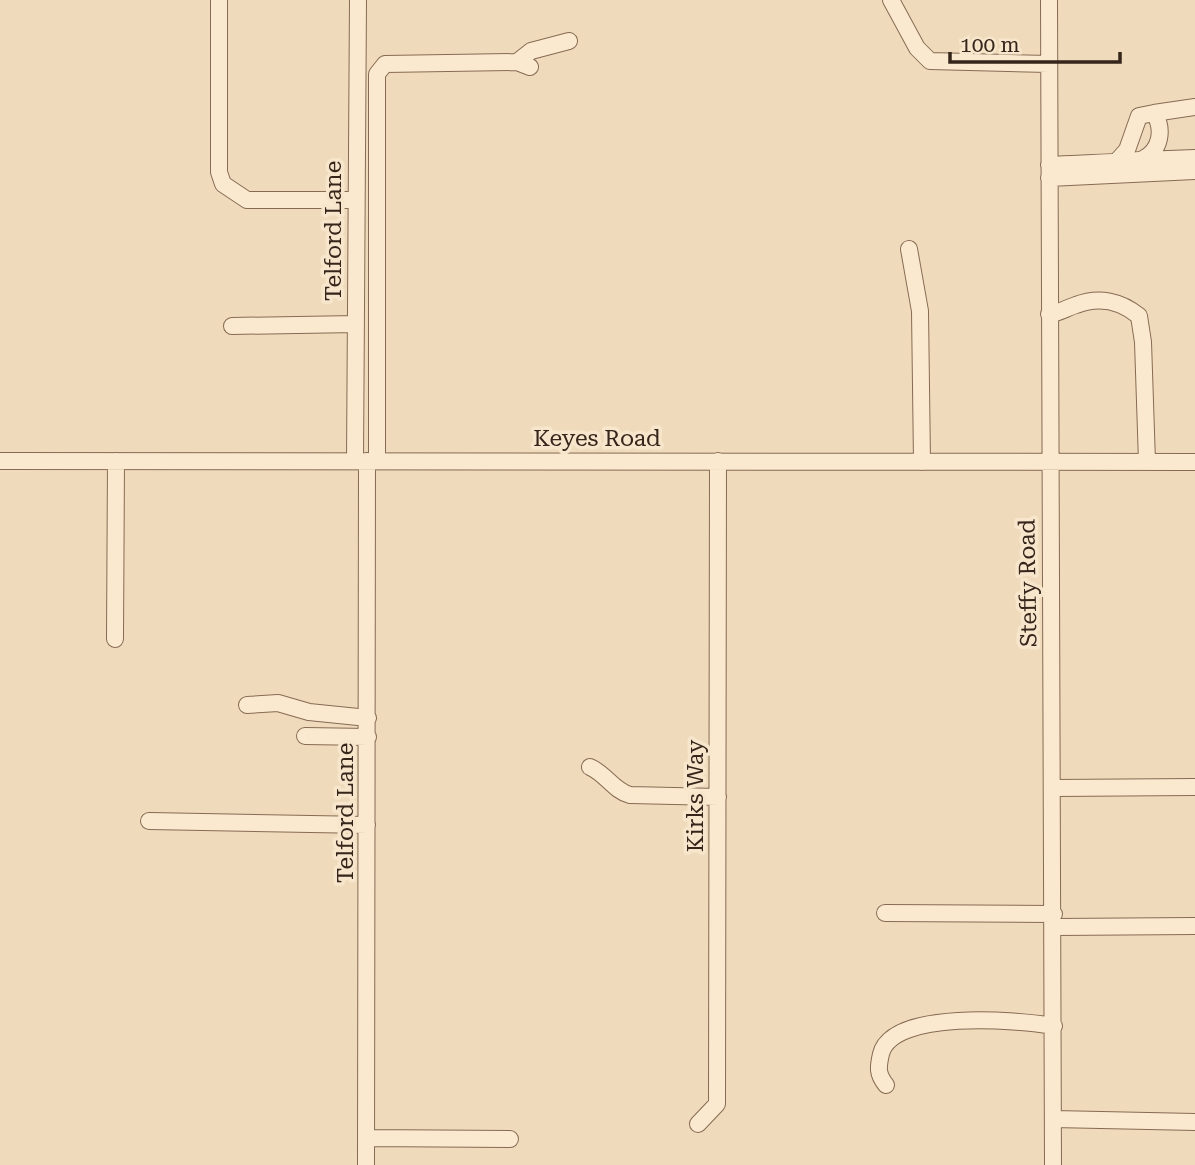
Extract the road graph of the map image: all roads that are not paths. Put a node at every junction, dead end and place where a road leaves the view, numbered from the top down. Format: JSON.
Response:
{"nodes":[{"id":1,"x":219,"y":0,"type":"edge"},
{"id":2,"x":358,"y":0,"type":"edge"},
{"id":3,"x":891,"y":0,"type":"edge"},
{"id":4,"x":1049,"y":0,"type":"edge"},
{"id":5,"x":569,"y":40,"type":"dead end"},
{"id":6,"x":1049,"y":64,"type":"junction"},
{"id":7,"x":1195,"y":107,"type":"edge"},
{"id":8,"x":1154,"y":113,"type":"junction"},
{"id":9,"x":1195,"y":158,"type":"edge"},
{"id":10,"x":1142,"y":160,"type":"junction"},
{"id":11,"x":1117,"y":161,"type":"junction"},
{"id":12,"x":1195,"y":171,"type":"edge"},
{"id":13,"x":1049,"y":172,"type":"junction"},
{"id":14,"x":355,"y":200,"type":"junction"},
{"id":15,"x":909,"y":249,"type":"dead end"},
{"id":16,"x":1049,"y":314,"type":"junction"},
{"id":17,"x":356,"y":324,"type":"junction"},
{"id":18,"x":232,"y":326,"type":"dead end"},
{"id":19,"x":0,"y":461,"type":"edge"},
{"id":20,"x":116,"y":461,"type":"junction"},
{"id":21,"x":367,"y":461,"type":"junction"},
{"id":22,"x":718,"y":461,"type":"junction"},
{"id":23,"x":922,"y":462,"type":"junction"},
{"id":24,"x":1049,"y":462,"type":"junction"},
{"id":25,"x":1147,"y":462,"type":"junction"},
{"id":26,"x":1195,"y":462,"type":"edge"},
{"id":27,"x":115,"y":639,"type":"dead end"},
{"id":28,"x":247,"y":705,"type":"dead end"},
{"id":29,"x":368,"y":718,"type":"junction"},
{"id":30,"x":305,"y":736,"type":"dead end"},
{"id":31,"x":368,"y":737,"type":"junction"},
{"id":32,"x":590,"y":767,"type":"dead end"},
{"id":33,"x":1195,"y":787,"type":"edge"},
{"id":34,"x":1053,"y":788,"type":"junction"},
{"id":35,"x":718,"y":797,"type":"junction"},
{"id":36,"x":149,"y":821,"type":"dead end"},
{"id":37,"x":367,"y":825,"type":"junction"},
{"id":38,"x":885,"y":913,"type":"dead end"},
{"id":39,"x":1054,"y":921,"type":"junction"},
{"id":40,"x":1195,"y":926,"type":"edge"},
{"id":41,"x":1054,"y":1026,"type":"junction"},
{"id":42,"x":886,"y":1085,"type":"dead end"},
{"id":43,"x":1054,"y":1119,"type":"junction"},
{"id":44,"x":1195,"y":1122,"type":"edge"},
{"id":45,"x":698,"y":1124,"type":"dead end"},
{"id":46,"x":366,"y":1138,"type":"junction"},
{"id":47,"x":510,"y":1139,"type":"dead end"},
{"id":48,"x":366,"y":1165,"type":"edge"},
{"id":49,"x":1054,"y":1165,"type":"edge"}],
"edges":[{"from":1,"to":14,"type":"street"},
{"from":2,"to":14,"type":"street","name":"Telford Lane"},
{"from":3,"to":6,"type":"street"},
{"from":4,"to":6,"type":"street","name":"Steffy Road"},
{"from":5,"to":21,"type":"street","name":"Telford Lane"},
{"from":6,"to":13,"type":"street","name":"Steffy Road"},
{"from":7,"to":8,"type":"street"},
{"from":8,"to":10,"type":"street"},
{"from":8,"to":11,"type":"street"},
{"from":9,"to":10,"type":"street"},
{"from":10,"to":11,"type":"street"},
{"from":11,"to":13,"type":"street"},
{"from":12,"to":13,"type":"street"},
{"from":13,"to":16,"type":"street","name":"Steffy Road"},
{"from":14,"to":17,"type":"street","name":"Telford Lane"},
{"from":15,"to":23,"type":"street"},
{"from":16,"to":24,"type":"street","name":"Steffy Road"},
{"from":16,"to":25,"type":"street"},
{"from":17,"to":18,"type":"street"},
{"from":17,"to":21,"type":"street","name":"Telford Lane"},
{"from":19,"to":20,"type":"street","name":"Keyes Road"},
{"from":20,"to":21,"type":"street","name":"Keyes Road"},
{"from":20,"to":27,"type":"street"},
{"from":21,"to":22,"type":"street","name":"Keyes Road"},
{"from":21,"to":29,"type":"street","name":"Telford Lane"},
{"from":22,"to":23,"type":"street","name":"Keyes Road"},
{"from":22,"to":35,"type":"street","name":"Kirks Way"},
{"from":23,"to":24,"type":"street","name":"Keyes Road"},
{"from":24,"to":25,"type":"street","name":"Keyes Road"},
{"from":24,"to":34,"type":"street","name":"Steffy Road"},
{"from":25,"to":26,"type":"street","name":"Keyes Road"},
{"from":28,"to":29,"type":"street"},
{"from":29,"to":31,"type":"street","name":"Telford Lane"},
{"from":30,"to":31,"type":"street"},
{"from":31,"to":37,"type":"street","name":"Telford Lane"},
{"from":32,"to":35,"type":"street"},
{"from":33,"to":34,"type":"street"},
{"from":34,"to":39,"type":"street","name":"Steffy Road"},
{"from":35,"to":45,"type":"street","name":"Kirks Way"},
{"from":36,"to":37,"type":"street"},
{"from":37,"to":46,"type":"street","name":"Telford Lane"},
{"from":38,"to":39,"type":"street"},
{"from":39,"to":40,"type":"street"},
{"from":39,"to":41,"type":"street","name":"Steffy Road"},
{"from":41,"to":42,"type":"street"},
{"from":41,"to":43,"type":"street","name":"Steffy Road"},
{"from":43,"to":44,"type":"street"},
{"from":43,"to":49,"type":"street","name":"Steffy Road"},
{"from":46,"to":47,"type":"street"},
{"from":46,"to":48,"type":"street","name":"Telford Lane"}]}
